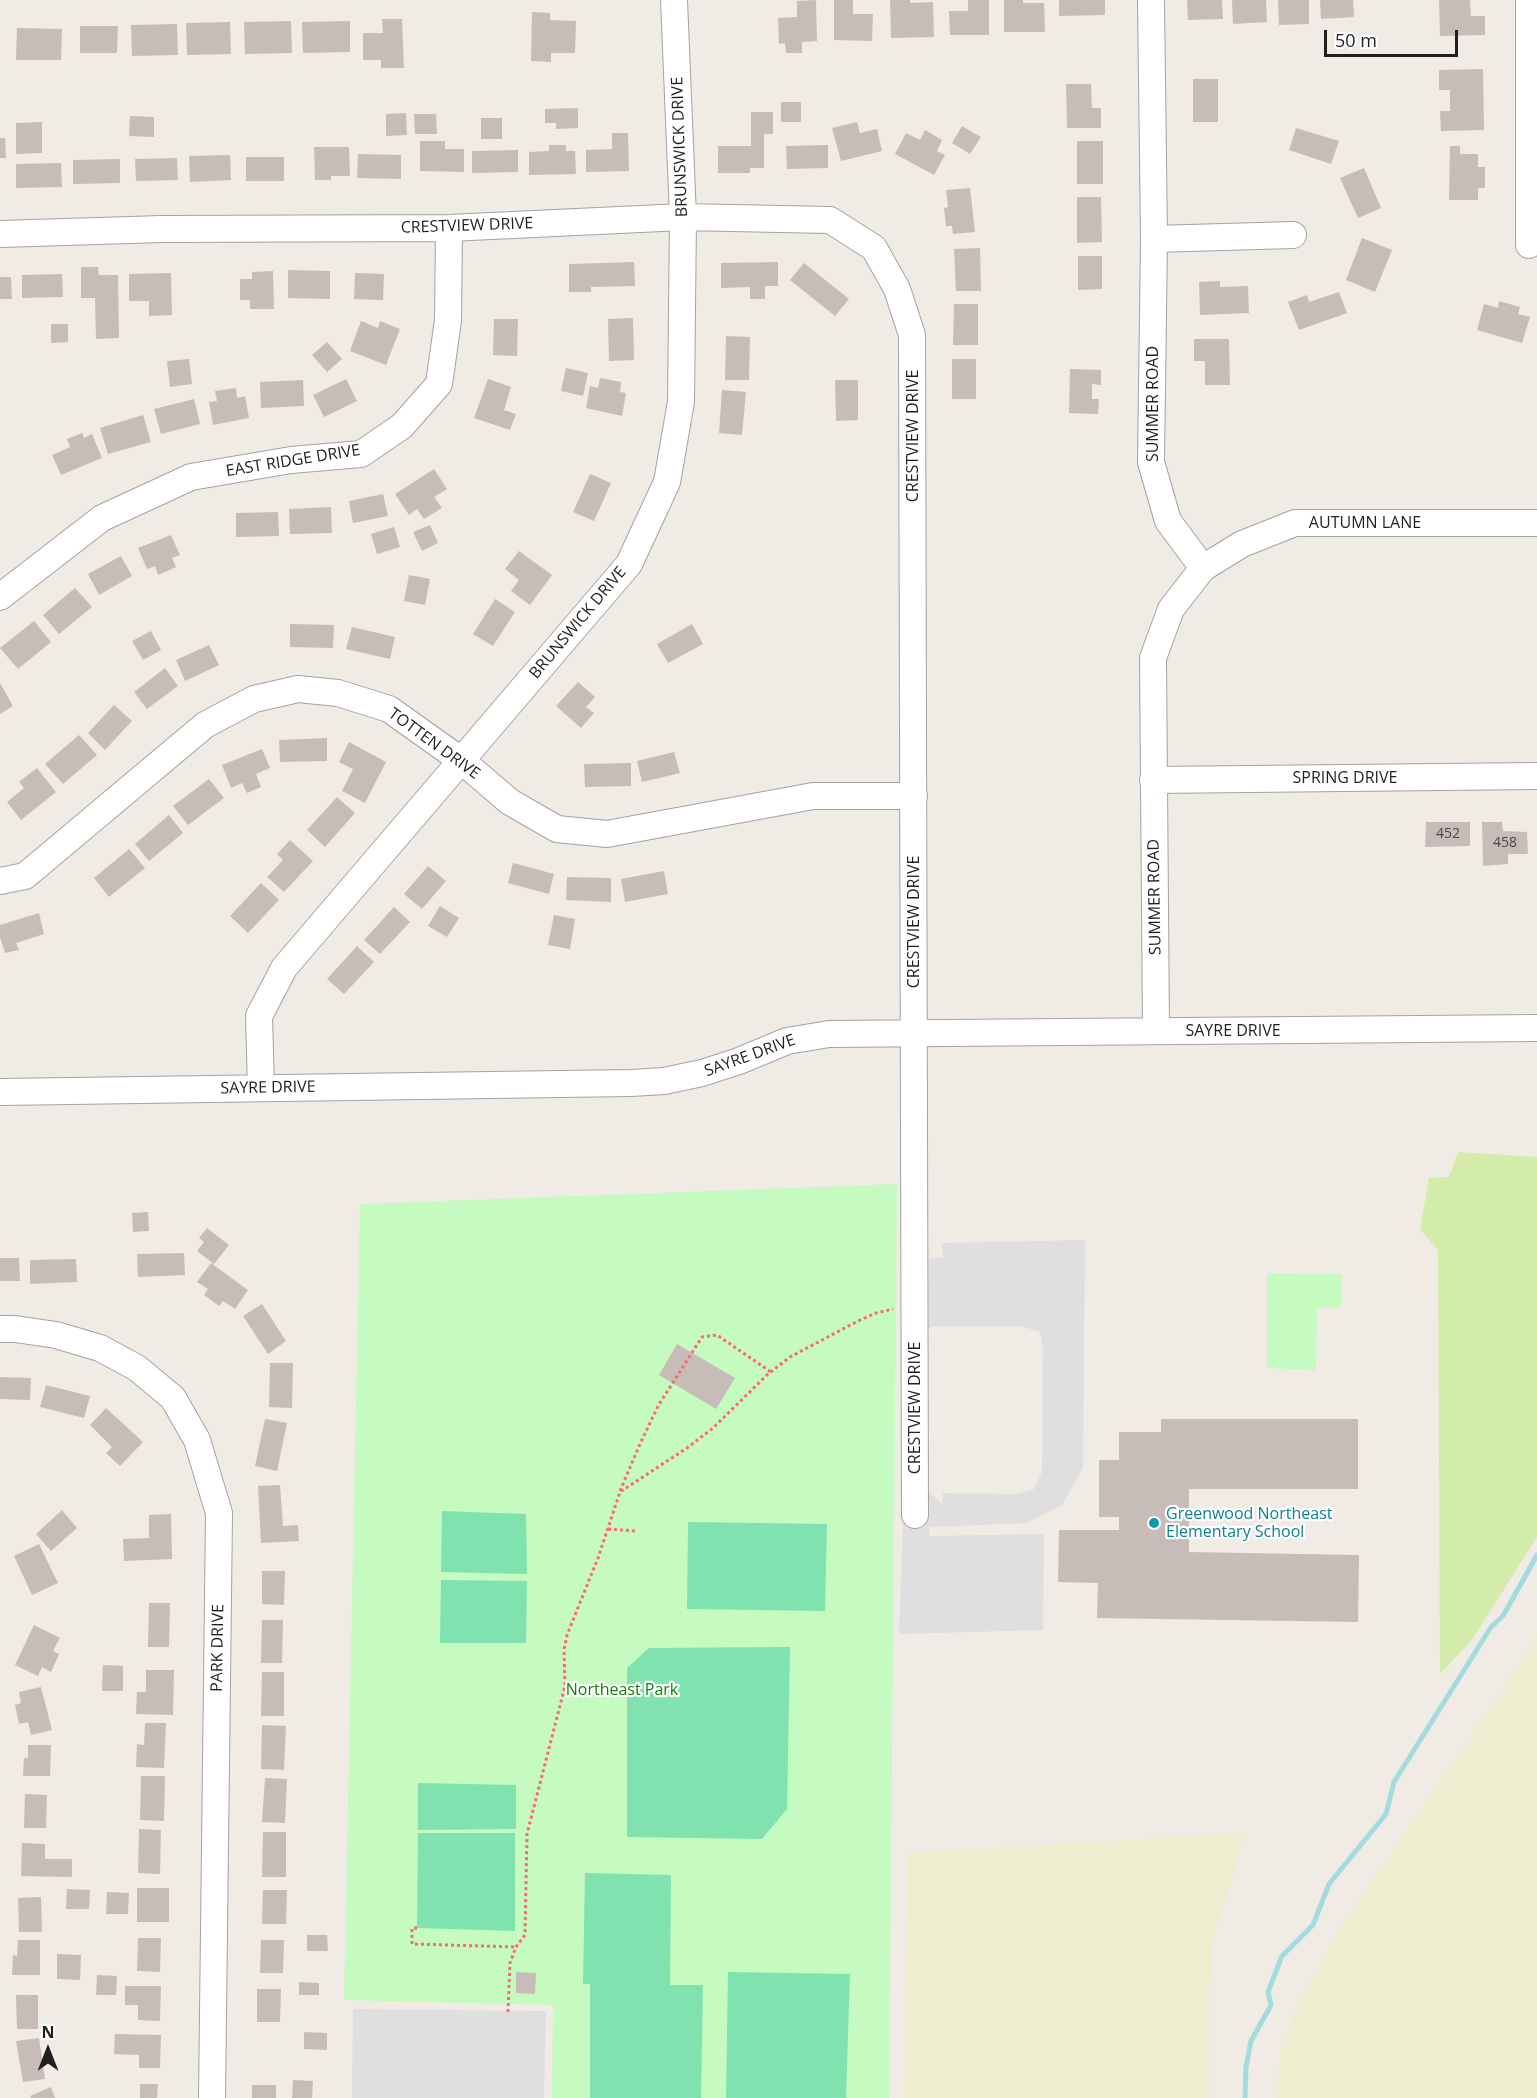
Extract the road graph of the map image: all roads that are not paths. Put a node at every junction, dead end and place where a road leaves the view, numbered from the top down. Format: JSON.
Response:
{"nodes":[{"id":1,"x":674,"y":0,"type":"edge"},
{"id":2,"x":1151,"y":0,"type":"edge"},
{"id":3,"x":1529,"y":0,"type":"edge"},
{"id":4,"x":683,"y":217,"type":"junction"},
{"id":5,"x":449,"y":228,"type":"junction"},
{"id":6,"x":0,"y":234,"type":"edge"},
{"id":7,"x":1293,"y":235,"type":"dead end"},
{"id":8,"x":1154,"y":240,"type":"junction"},
{"id":9,"x":1529,"y":245,"type":"dead end"},
{"id":10,"x":1537,"y":523,"type":"edge"},
{"id":11,"x":1203,"y":568,"type":"junction"},
{"id":12,"x":0,"y":597,"type":"edge"},
{"id":13,"x":462,"y":761,"type":"junction"},
{"id":14,"x":1537,"y":776,"type":"edge"},
{"id":15,"x":1153,"y":780,"type":"junction"},
{"id":16,"x":914,"y":796,"type":"junction"},
{"id":17,"x":0,"y":881,"type":"edge"},
{"id":18,"x":1537,"y":1028,"type":"edge"},
{"id":19,"x":1156,"y":1031,"type":"junction"},
{"id":20,"x":914,"y":1033,"type":"junction"},
{"id":21,"x":261,"y":1088,"type":"junction"},
{"id":22,"x":0,"y":1092,"type":"edge"},
{"id":23,"x":0,"y":1329,"type":"edge"},
{"id":24,"x":915,"y":1515,"type":"dead end"},
{"id":25,"x":212,"y":2098,"type":"edge"}],
"edges":[{"from":1,"to":4,"type":"street","name":"BRUNSWICK DRIVE"},
{"from":2,"to":8,"type":"street","name":"SUMMER ROAD"},
{"from":3,"to":9,"type":"street"},
{"from":4,"to":5,"type":"street","name":"CRESTVIEW DRIVE"},
{"from":4,"to":13,"type":"street","name":"BRUNSWICK DRIVE"},
{"from":4,"to":16,"type":"street","name":"CRESTVIEW DRIVE"},
{"from":5,"to":6,"type":"street","name":"CRESTVIEW DRIVE"},
{"from":5,"to":12,"type":"street","name":"EAST RIDGE DRIVE"},
{"from":7,"to":8,"type":"street"},
{"from":8,"to":11,"type":"street","name":"SUMMER ROAD"},
{"from":10,"to":11,"type":"street","name":"AUTUMN LANE"},
{"from":11,"to":15,"type":"street","name":"SUMMER ROAD"},
{"from":13,"to":16,"type":"street","name":"TOTTEN DRIVE"},
{"from":13,"to":17,"type":"street","name":"TOTTEN DRIVE"},
{"from":13,"to":21,"type":"street","name":"BRUNSWICK DRIVE"},
{"from":14,"to":15,"type":"street","name":"SPRING DRIVE"},
{"from":15,"to":19,"type":"street","name":"SUMMER ROAD"},
{"from":16,"to":20,"type":"street","name":"CRESTVIEW DRIVE"},
{"from":18,"to":19,"type":"street","name":"SAYRE DRIVE"},
{"from":19,"to":20,"type":"street","name":"SAYRE DRIVE"},
{"from":20,"to":21,"type":"street","name":"SAYRE DRIVE"},
{"from":20,"to":24,"type":"street","name":"CRESTVIEW DRIVE"},
{"from":21,"to":22,"type":"street","name":"SAYRE DRIVE"},
{"from":23,"to":25,"type":"street","name":"PARK DRIVE"}]}
